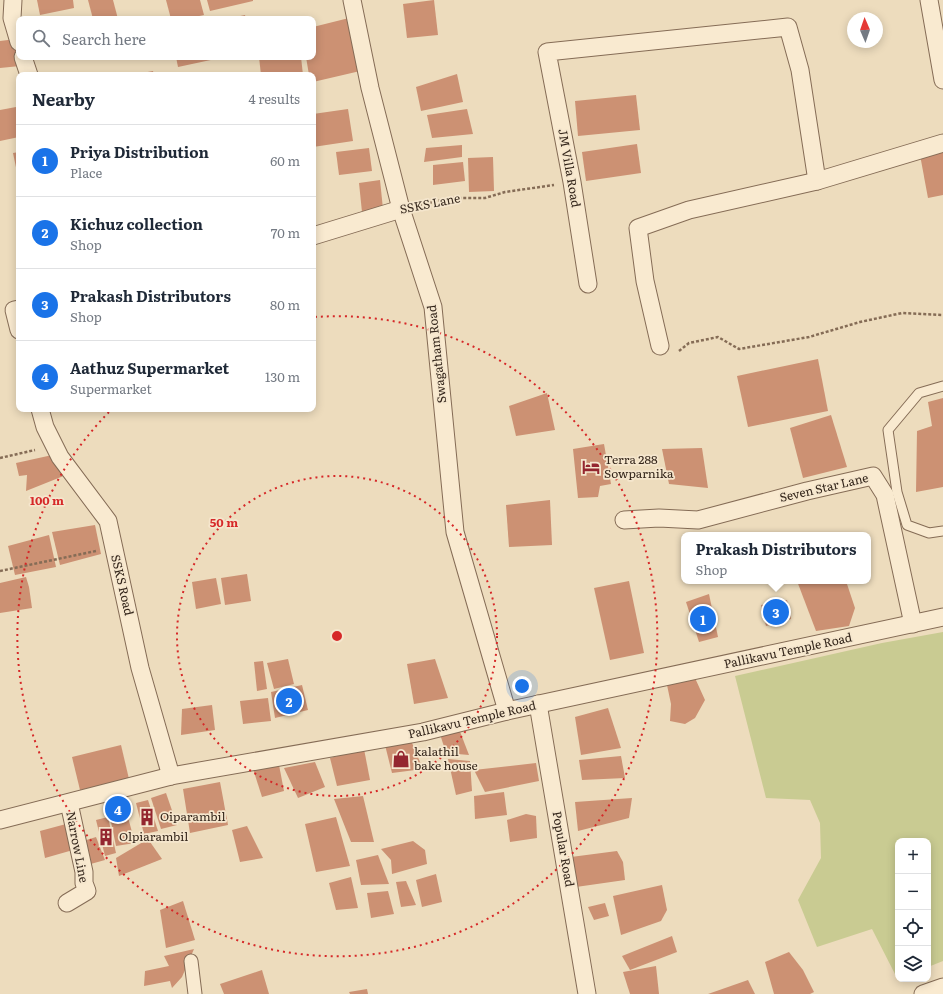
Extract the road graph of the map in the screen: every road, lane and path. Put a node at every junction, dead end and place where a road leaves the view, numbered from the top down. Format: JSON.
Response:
{"nodes":[{"id":1,"x":13,"y":0,"type":"edge"},
{"id":2,"x":352,"y":0,"type":"edge"},
{"id":3,"x":929,"y":0,"type":"edge"},
{"id":4,"x":16,"y":32,"type":"edge"},
{"id":5,"x":24,"y":60,"type":"edge"},
{"id":6,"x":28,"y":72,"type":"edge"},
{"id":7,"x":943,"y":80,"type":"edge"},
{"id":8,"x":943,"y":143,"type":"edge"},
{"id":9,"x":817,"y":181,"type":"junction"},
{"id":10,"x":572,"y":182,"type":"junction"},
{"id":11,"x":401,"y":209,"type":"junction"},
{"id":12,"x":316,"y":235,"type":"edge"},
{"id":13,"x":588,"y":284,"type":"dead end"},
{"id":14,"x":943,"y":315,"type":"edge"},
{"id":15,"x":660,"y":346,"type":"dead end"},
{"id":16,"x":678,"y":351,"type":"dead end"},
{"id":17,"x":943,"y":386,"type":"edge"},
{"id":18,"x":41,"y":412,"type":"edge"},
{"id":19,"x":52,"y":442,"type":"junction"},
{"id":20,"x":0,"y":458,"type":"edge"},
{"id":21,"x":624,"y":520,"type":"dead end"},
{"id":22,"x":943,"y":531,"type":"edge"},
{"id":23,"x":114,"y":548,"type":"junction"},
{"id":24,"x":0,"y":571,"type":"edge"},
{"id":25,"x":943,"y":617,"type":"edge"},
{"id":26,"x":913,"y":624,"type":"junction"},
{"id":27,"x":538,"y":704,"type":"junction"},
{"id":28,"x":507,"y":711,"type":"junction"},
{"id":29,"x":171,"y":776,"type":"junction"},
{"id":30,"x":68,"y":803,"type":"junction"},
{"id":31,"x":0,"y":820,"type":"edge"},
{"id":32,"x":67,"y":903,"type":"dead end"},
{"id":33,"x":191,"y":961,"type":"dead end"},
{"id":34,"x":943,"y":987,"type":"edge"},
{"id":35,"x":196,"y":994,"type":"edge"},
{"id":36,"x":587,"y":994,"type":"edge"},
{"id":37,"x":923,"y":994,"type":"edge"}],
"edges":[{"from":1,"to":4,"type":"street"},
{"from":2,"to":11,"type":"street","name":"Swagatham Road"},
{"from":3,"to":7,"type":"street"},
{"from":5,"to":6,"type":"street"},
{"from":8,"to":9,"type":"street"},
{"from":9,"to":10,"type":"street","name":"JM Villa Road"},
{"from":9,"to":15,"type":"street"},
{"from":10,"to":11,"type":"path","name":"SSKS Lane"},
{"from":10,"to":13,"type":"street","name":"JM Villa Road"},
{"from":11,"to":12,"type":"street","name":"SSKS Lane"},
{"from":11,"to":28,"type":"street","name":"Swagatham Road"},
{"from":14,"to":16,"type":"path"},
{"from":17,"to":22,"type":"lane"},
{"from":18,"to":19,"type":"street","name":"SSKS Road"},
{"from":19,"to":20,"type":"path"},
{"from":19,"to":23,"type":"street","name":"SSKS Road"},
{"from":21,"to":26,"type":"street","name":"Seven Star Lane"},
{"from":23,"to":24,"type":"path"},
{"from":23,"to":29,"type":"street","name":"SSKS Road"},
{"from":25,"to":26,"type":"street","name":"Pallikavu Temple Road"},
{"from":26,"to":27,"type":"street","name":"Pallikavu Temple Road"},
{"from":27,"to":28,"type":"street","name":"Pallikavu Temple Road"},
{"from":27,"to":36,"type":"street","name":"Popular Road"},
{"from":28,"to":29,"type":"street","name":"Pallikavu Temple Road"},
{"from":29,"to":30,"type":"street","name":"Pallikavu Temple Road"},
{"from":30,"to":31,"type":"street","name":"Pallikavu Temple Road"},
{"from":30,"to":32,"type":"street","name":"Narrow Line"},
{"from":33,"to":35,"type":"street"},
{"from":34,"to":37,"type":"street"}]}
